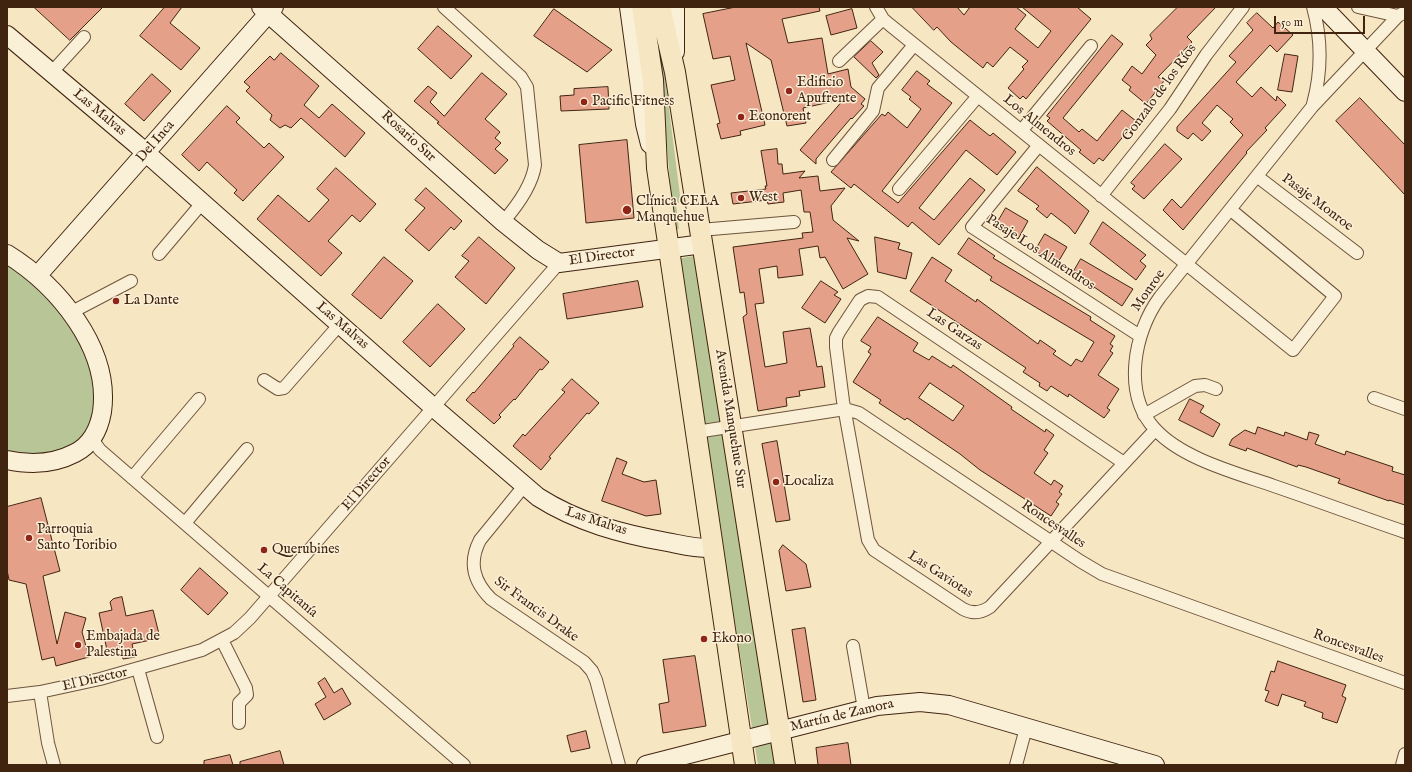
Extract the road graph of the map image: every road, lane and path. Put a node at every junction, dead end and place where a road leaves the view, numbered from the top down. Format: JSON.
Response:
{"nodes":[{"id":1,"x":444,"y":7,"type":"edge"},
{"id":2,"x":628,"y":7,"type":"edge"},
{"id":3,"x":642,"y":7,"type":"edge"},
{"id":4,"x":660,"y":7,"type":"edge"},
{"id":5,"x":675,"y":7,"type":"edge"},
{"id":6,"x":876,"y":7,"type":"edge"},
{"id":7,"x":1243,"y":7,"type":"edge"},
{"id":8,"x":1313,"y":7,"type":"edge"},
{"id":9,"x":1323,"y":7,"type":"edge"},
{"id":10,"x":1358,"y":7,"type":"edge"},
{"id":11,"x":268,"y":9,"type":"edge"},
{"id":12,"x":1401,"y":12,"type":"edge"},
{"id":13,"x":883,"y":19,"type":"junction"},
{"id":14,"x":7,"y":35,"type":"edge"},
{"id":15,"x":84,"y":37,"type":"dead end"},
{"id":16,"x":914,"y":45,"type":"junction"},
{"id":17,"x":1091,"y":46,"type":"dead end"},
{"id":18,"x":1365,"y":50,"type":"junction"},
{"id":19,"x":839,"y":61,"type":"dead end"},
{"id":20,"x":52,"y":72,"type":"junction"},
{"id":21,"x":675,"y":72,"type":"junction"},
{"id":22,"x":1405,"y":92,"type":"edge"},
{"id":23,"x":978,"y":96,"type":"junction"},
{"id":24,"x":1312,"y":107,"type":"junction"},
{"id":25,"x":1022,"y":130,"type":"junction"},
{"id":26,"x":1039,"y":145,"type":"junction"},
{"id":27,"x":146,"y":153,"type":"junction"},
{"id":28,"x":833,"y":160,"type":"dead end"},
{"id":29,"x":657,"y":168,"type":"junction"},
{"id":30,"x":1258,"y":177,"type":"junction"},
{"id":31,"x":899,"y":189,"type":"dead end"},
{"id":32,"x":1101,"y":196,"type":"junction"},
{"id":33,"x":202,"y":203,"type":"junction"},
{"id":34,"x":1231,"y":210,"type":"junction"},
{"id":35,"x":503,"y":222,"type":"junction"},
{"id":36,"x":794,"y":222,"type":"dead end"},
{"id":37,"x":701,"y":237,"type":"junction"},
{"id":38,"x":669,"y":248,"type":"junction"},
{"id":39,"x":1358,"y":253,"type":"dead end"},
{"id":40,"x":7,"y":254,"type":"edge"},
{"id":41,"x":159,"y":254,"type":"dead end"},
{"id":42,"x":559,"y":263,"type":"junction"},
{"id":43,"x":1186,"y":265,"type":"junction"},
{"id":44,"x":37,"y":276,"type":"junction"},
{"id":45,"x":131,"y":281,"type":"dead end"},
{"id":46,"x":70,"y":313,"type":"junction"},
{"id":47,"x":340,"y":324,"type":"junction"},
{"id":48,"x":1140,"y":336,"type":"junction"},
{"id":49,"x":264,"y":380,"type":"dead end"},
{"id":50,"x":1216,"y":389,"type":"dead end"},
{"id":51,"x":1374,"y":398,"type":"dead end"},
{"id":52,"x":199,"y":399,"type":"dead end"},
{"id":53,"x":433,"y":407,"type":"junction"},
{"id":54,"x":844,"y":409,"type":"junction"},
{"id":55,"x":1405,"y":409,"type":"edge"},
{"id":56,"x":1144,"y":415,"type":"junction"},
{"id":57,"x":731,"y":426,"type":"junction"},
{"id":58,"x":1155,"y":430,"type":"junction"},
{"id":59,"x":696,"y":432,"type":"junction"},
{"id":60,"x":92,"y":439,"type":"junction"},
{"id":61,"x":247,"y":449,"type":"dead end"},
{"id":62,"x":7,"y":460,"type":"edge"},
{"id":63,"x":1124,"y":463,"type":"junction"},
{"id":64,"x":132,"y":478,"type":"junction"},
{"id":65,"x":524,"y":486,"type":"junction"},
{"id":66,"x":185,"y":523,"type":"junction"},
{"id":67,"x":1405,"y":532,"type":"edge"},
{"id":68,"x":1051,"y":542,"type":"junction"},
{"id":69,"x":713,"y":548,"type":"junction"},
{"id":70,"x":270,"y":596,"type":"junction"},
{"id":71,"x":222,"y":640,"type":"junction"},
{"id":72,"x":853,"y":646,"type":"dead end"},
{"id":73,"x":138,"y":669,"type":"junction"},
{"id":74,"x":1405,"y":683,"type":"edge"},
{"id":75,"x":40,"y":692,"type":"junction"},
{"id":76,"x":7,"y":696,"type":"edge"},
{"id":77,"x":864,"y":709,"type":"junction"},
{"id":78,"x":239,"y":723,"type":"dead end"},
{"id":79,"x":1026,"y":728,"type":"junction"},
{"id":80,"x":780,"y":730,"type":"junction"},
{"id":81,"x":157,"y":737,"type":"dead end"},
{"id":82,"x":741,"y":741,"type":"junction"},
{"id":83,"x":1405,"y":754,"type":"edge"},
{"id":84,"x":54,"y":765,"type":"edge"},
{"id":85,"x":464,"y":765,"type":"edge"},
{"id":86,"x":619,"y":765,"type":"edge"},
{"id":87,"x":646,"y":765,"type":"edge"},
{"id":88,"x":745,"y":765,"type":"edge"},
{"id":89,"x":785,"y":765,"type":"edge"},
{"id":90,"x":1016,"y":765,"type":"edge"},
{"id":91,"x":1155,"y":765,"type":"edge"},
{"id":92,"x":1402,"y":765,"type":"edge"}],
"edges":[{"from":1,"to":35,"type":"street"},
{"from":2,"to":29,"type":"street"},
{"from":3,"to":29,"type":"main road"},
{"from":4,"to":21,"type":"main road","name":"Avenida Manquehue Sur"},
{"from":5,"to":21,"type":"street","name":"Avenida Manquehue Sur"},
{"from":6,"to":13,"type":"street","name":"Los Almendros"},
{"from":7,"to":32,"type":"street","name":"Gonzalo de los Ríos"},
{"from":8,"to":24,"type":"street","name":"Monroe"},
{"from":9,"to":18,"type":"street"},
{"from":10,"to":12,"type":"street"},
{"from":11,"to":27,"type":"street","name":"Del Inca"},
{"from":11,"to":35,"type":"street","name":"Rosario Sur"},
{"from":12,"to":18,"type":"street","name":"Monroe"},
{"from":13,"to":16,"type":"street","name":"Los Almendros"},
{"from":13,"to":19,"type":"street"},
{"from":14,"to":20,"type":"street","name":"Las Malvas"},
{"from":15,"to":20,"type":"street"},
{"from":16,"to":23,"type":"street","name":"Los Almendros"},
{"from":16,"to":28,"type":"street"},
{"from":17,"to":25,"type":"street"},
{"from":18,"to":22,"type":"street"},
{"from":18,"to":24,"type":"street","name":"Monroe"},
{"from":20,"to":27,"type":"street","name":"Las Malvas"},
{"from":21,"to":37,"type":"main road","name":"Avenida Manquehue Sur"},
{"from":23,"to":25,"type":"street","name":"Los Almendros"},
{"from":23,"to":31,"type":"street"},
{"from":24,"to":30,"type":"street","name":"Monroe"},
{"from":25,"to":26,"type":"street","name":"Los Almendros"},
{"from":26,"to":32,"type":"street","name":"Los Almendros"},
{"from":26,"to":48,"type":"street","name":"Pasaje Los Almendros"},
{"from":27,"to":33,"type":"street","name":"Las Malvas"},
{"from":27,"to":44,"type":"street","name":"Del Inca"},
{"from":29,"to":38,"type":"main road"},
{"from":30,"to":34,"type":"street","name":"Monroe"},
{"from":30,"to":39,"type":"street","name":"Pasaje Monroe"},
{"from":32,"to":43,"type":"street","name":"Los Almendros"},
{"from":33,"to":41,"type":"street"},
{"from":33,"to":47,"type":"street","name":"Las Malvas"},
{"from":34,"to":43,"type":"street","name":"Monroe"},
{"from":34,"to":43,"type":"street"},
{"from":35,"to":42,"type":"street","name":"Rosario Sur"},
{"from":36,"to":37,"type":"street"},
{"from":37,"to":38,"type":"street","name":"El Director"},
{"from":37,"to":57,"type":"main road","name":"Avenida Manquehue Sur"},
{"from":38,"to":42,"type":"street","name":"El Director"},
{"from":38,"to":59,"type":"main road"},
{"from":40,"to":44,"type":"street"},
{"from":42,"to":53,"type":"street","name":"El Director"},
{"from":43,"to":48,"type":"street","name":"Monroe"},
{"from":44,"to":46,"type":"street"},
{"from":45,"to":46,"type":"street"},
{"from":46,"to":60,"type":"street"},
{"from":47,"to":49,"type":"street"},
{"from":47,"to":53,"type":"street","name":"Las Malvas"},
{"from":48,"to":56,"type":"street","name":"Monroe"},
{"from":50,"to":56,"type":"street"},
{"from":51,"to":55,"type":"street"},
{"from":52,"to":64,"type":"street"},
{"from":53,"to":65,"type":"street","name":"Las Malvas"},
{"from":53,"to":70,"type":"street","name":"El Director"},
{"from":54,"to":57,"type":"street","name":"Roncesvalles"},
{"from":54,"to":63,"type":"street","name":"Las Garzas"},
{"from":54,"to":68,"type":"street","name":"Roncesvalles"},
{"from":54,"to":68,"type":"street","name":"Las Gaviotas"},
{"from":56,"to":58,"type":"street","name":"Monroe"},
{"from":57,"to":59,"type":"street","name":"Roncesvalles"},
{"from":57,"to":80,"type":"main road","name":"Avenida Manquehue Sur"},
{"from":58,"to":63,"type":"street","name":"Las Gaviotas"},
{"from":58,"to":67,"type":"street","name":"Monroe"},
{"from":59,"to":69,"type":"main road"},
{"from":60,"to":62,"type":"street"},
{"from":60,"to":64,"type":"street","name":"La Capitanía"},
{"from":61,"to":66,"type":"street"},
{"from":63,"to":68,"type":"street","name":"Las Gaviotas"},
{"from":64,"to":66,"type":"street","name":"La Capitanía"},
{"from":65,"to":69,"type":"street","name":"Las Malvas"},
{"from":65,"to":86,"type":"street","name":"Sir Francis Drake"},
{"from":66,"to":70,"type":"street","name":"La Capitanía"},
{"from":68,"to":74,"type":"street","name":"Roncesvalles"},
{"from":69,"to":82,"type":"main road"},
{"from":70,"to":71,"type":"street","name":"El Director"},
{"from":70,"to":85,"type":"street","name":"La Capitanía"},
{"from":71,"to":73,"type":"street","name":"El Director"},
{"from":71,"to":78,"type":"street"},
{"from":72,"to":77,"type":"street"},
{"from":73,"to":75,"type":"street","name":"El Director"},
{"from":73,"to":81,"type":"street"},
{"from":75,"to":76,"type":"street","name":"El Director"},
{"from":75,"to":84,"type":"street"},
{"from":77,"to":79,"type":"street","name":"Martín de Zamora"},
{"from":77,"to":80,"type":"street","name":"Martín de Zamora"},
{"from":79,"to":90,"type":"street"},
{"from":79,"to":91,"type":"street","name":"Martín de Zamora"},
{"from":80,"to":82,"type":"street","name":"Martín de Zamora"},
{"from":80,"to":89,"type":"main road","name":"Avenida Manquehue Sur"},
{"from":82,"to":87,"type":"street","name":"Martín de Zamora"},
{"from":82,"to":88,"type":"main road"},
{"from":83,"to":92,"type":"street"}]}
